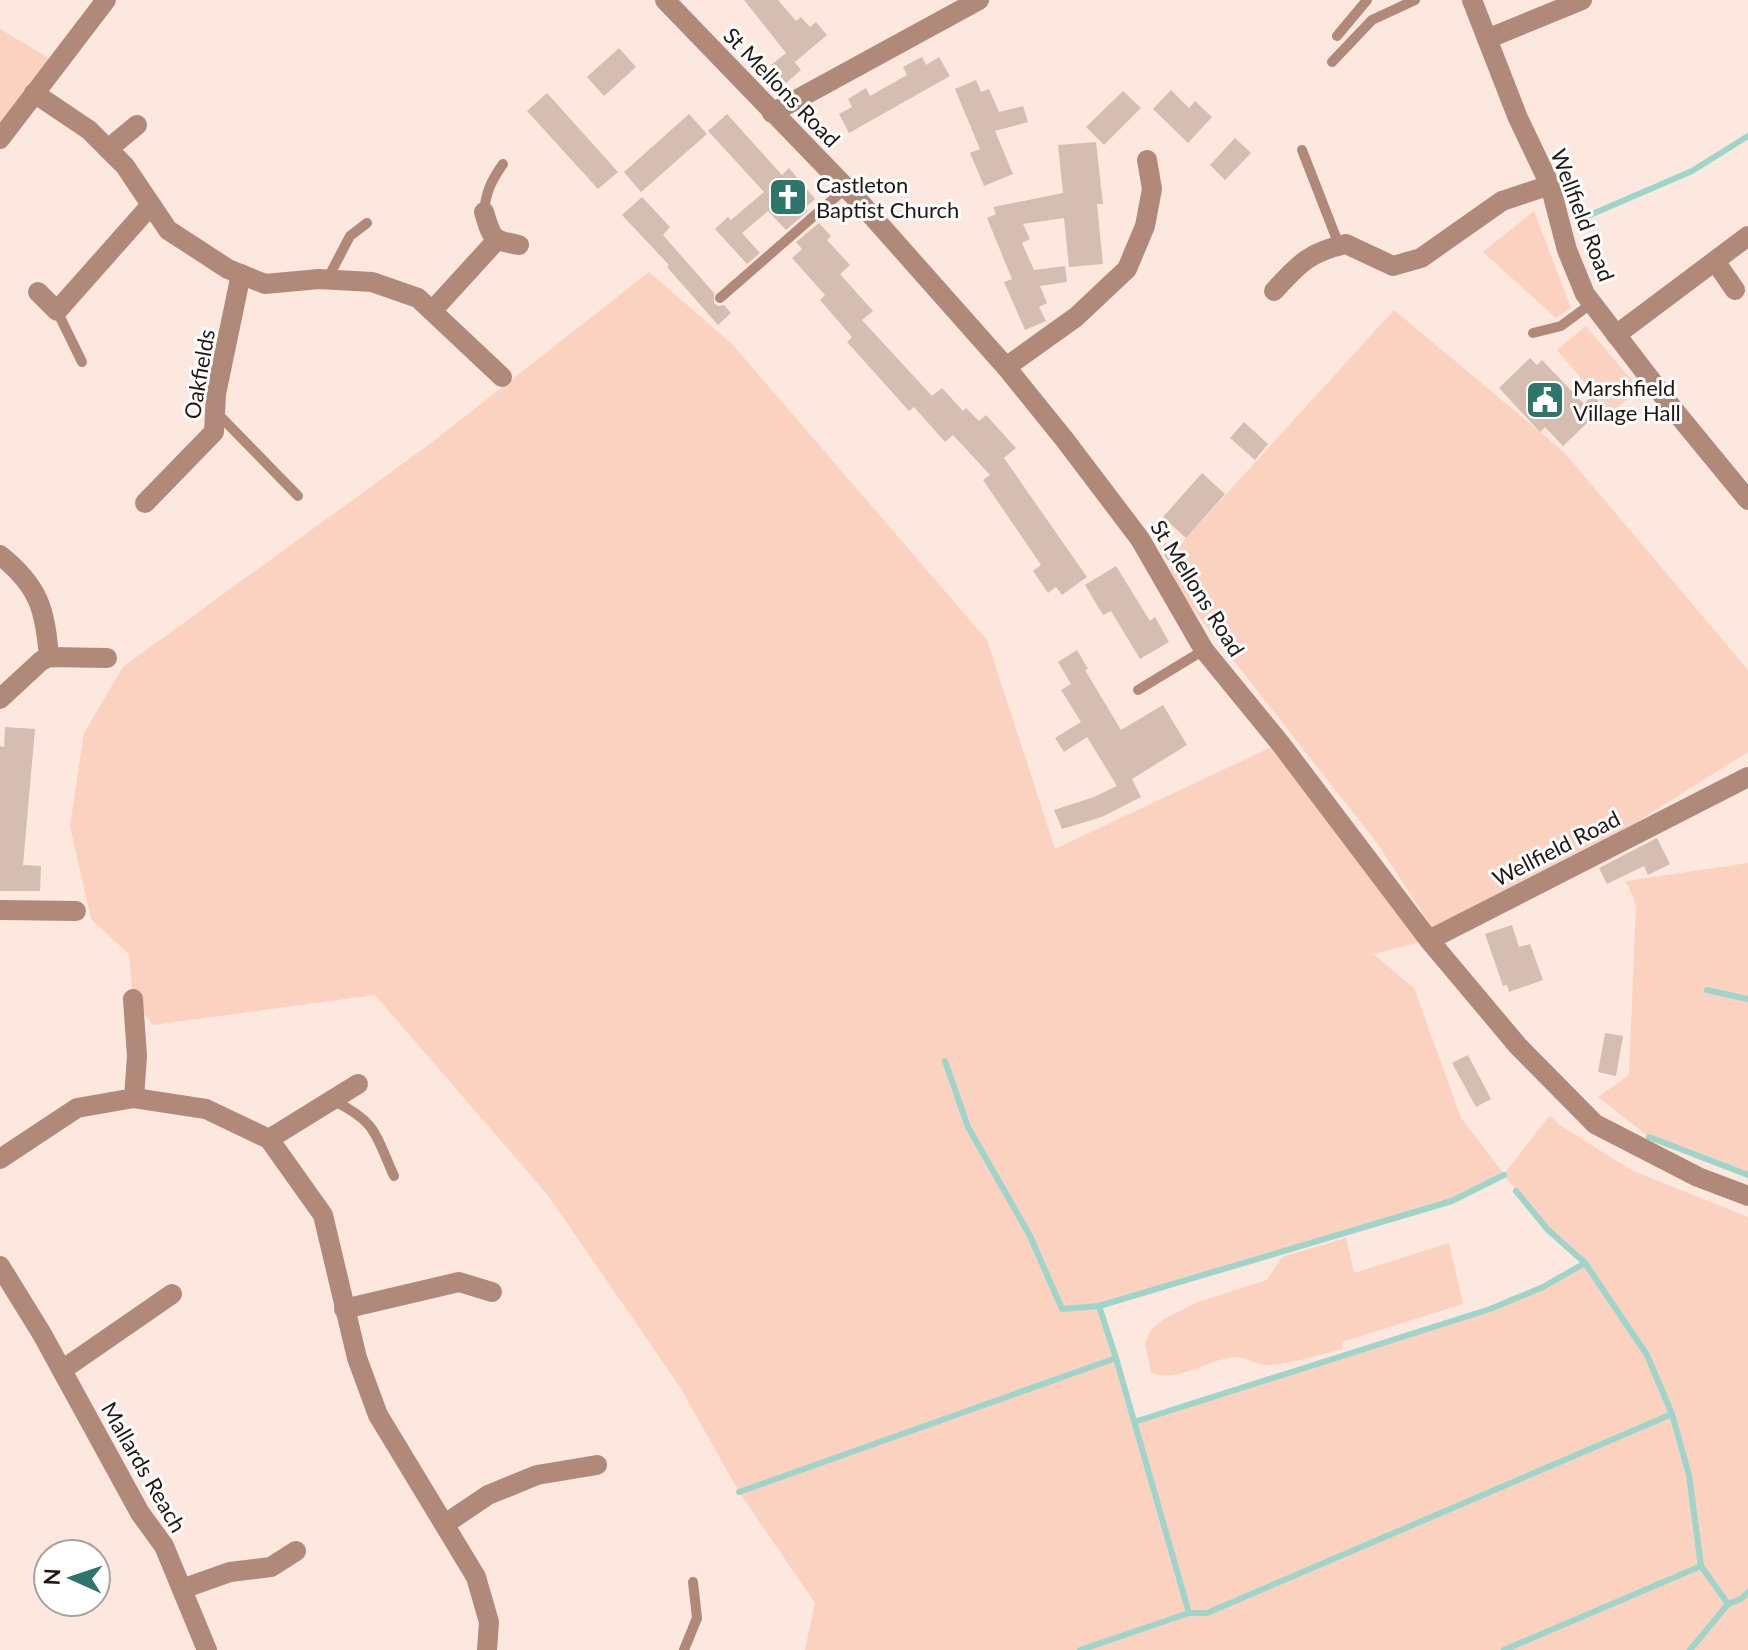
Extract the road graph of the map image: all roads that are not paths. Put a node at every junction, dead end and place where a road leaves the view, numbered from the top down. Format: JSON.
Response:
{"nodes":[{"id":1,"x":106,"y":0,"type":"edge"},
{"id":2,"x":665,"y":0,"type":"edge"},
{"id":3,"x":979,"y":0,"type":"edge"},
{"id":4,"x":1367,"y":0,"type":"edge"},
{"id":5,"x":1415,"y":0,"type":"edge"},
{"id":6,"x":1582,"y":0,"type":"edge"},
{"id":7,"x":1475,"y":1,"type":"edge"},
{"id":8,"x":1337,"y":36,"type":"dead end"},
{"id":9,"x":1487,"y":39,"type":"junction"},
{"id":10,"x":1332,"y":62,"type":"dead end"},
{"id":11,"x":34,"y":93,"type":"junction"},
{"id":12,"x":772,"y":113,"type":"junction"},
{"id":13,"x":137,"y":125,"type":"dead end"},
{"id":14,"x":0,"y":139,"type":"edge"},
{"id":15,"x":108,"y":149,"type":"junction"},
{"id":16,"x":1302,"y":150,"type":"dead end"},
{"id":17,"x":1147,"y":160,"type":"dead end"},
{"id":18,"x":503,"y":164,"type":"dead end"},
{"id":19,"x":1550,"y":185,"type":"junction"},
{"id":20,"x":846,"y":188,"type":"junction"},
{"id":21,"x":151,"y":205,"type":"junction"},
{"id":22,"x":484,"y":212,"type":"joint"},
{"id":23,"x":367,"y":223,"type":"dead end"},
{"id":24,"x":1748,"y":236,"type":"edge"},
{"id":25,"x":496,"y":241,"type":"junction"},
{"id":26,"x":519,"y":245,"type":"dead end"},
{"id":27,"x":1339,"y":245,"type":"junction"},
{"id":28,"x":1715,"y":261,"type":"junction"},
{"id":29,"x":241,"y":274,"type":"junction"},
{"id":30,"x":327,"y":280,"type":"junction"},
{"id":31,"x":1735,"y":290,"type":"dead end"},
{"id":32,"x":1274,"y":291,"type":"dead end"},
{"id":33,"x":38,"y":292,"type":"dead end"},
{"id":34,"x":720,"y":298,"type":"dead end"},
{"id":35,"x":1592,"y":303,"type":"junction"},
{"id":36,"x":433,"y":310,"type":"junction"},
{"id":37,"x":57,"y":311,"type":"junction"},
{"id":38,"x":1533,"y":333,"type":"dead end"},
{"id":39,"x":1616,"y":335,"type":"junction"},
{"id":40,"x":82,"y":362,"type":"dead end"},
{"id":41,"x":1006,"y":367,"type":"junction"},
{"id":42,"x":502,"y":377,"type":"dead end"},
{"id":43,"x":215,"y":411,"type":"junction"},
{"id":44,"x":298,"y":496,"type":"dead end"},
{"id":45,"x":1748,"y":500,"type":"edge"},
{"id":46,"x":145,"y":503,"type":"dead end"},
{"id":47,"x":0,"y":555,"type":"edge"},
{"id":48,"x":1204,"y":650,"type":"junction"},
{"id":49,"x":49,"y":657,"type":"junction"},
{"id":50,"x":107,"y":658,"type":"dead end"},
{"id":51,"x":1138,"y":690,"type":"dead end"},
{"id":52,"x":0,"y":699,"type":"edge"},
{"id":53,"x":1748,"y":777,"type":"edge"},
{"id":54,"x":0,"y":910,"type":"edge"},
{"id":55,"x":76,"y":911,"type":"dead end"},
{"id":56,"x":1429,"y":940,"type":"junction"},
{"id":57,"x":133,"y":999,"type":"dead end"},
{"id":58,"x":358,"y":1084,"type":"dead end"},
{"id":59,"x":134,"y":1098,"type":"junction"},
{"id":60,"x":332,"y":1100,"type":"junction"},
{"id":61,"x":269,"y":1139,"type":"junction"},
{"id":62,"x":0,"y":1159,"type":"edge"},
{"id":63,"x":394,"y":1176,"type":"dead end"},
{"id":64,"x":1748,"y":1196,"type":"edge"},
{"id":65,"x":0,"y":1266,"type":"edge"},
{"id":66,"x":492,"y":1292,"type":"dead end"},
{"id":67,"x":172,"y":1294,"type":"dead end"},
{"id":68,"x":344,"y":1309,"type":"junction"},
{"id":69,"x":62,"y":1370,"type":"junction"},
{"id":70,"x":597,"y":1465,"type":"dead end"},
{"id":71,"x":445,"y":1524,"type":"junction"},
{"id":72,"x":296,"y":1551,"type":"dead end"},
{"id":73,"x":693,"y":1582,"type":"dead end"},
{"id":74,"x":182,"y":1589,"type":"junction"},
{"id":75,"x":207,"y":1650,"type":"edge"},
{"id":76,"x":487,"y":1650,"type":"edge"},
{"id":77,"x":684,"y":1650,"type":"edge"}],
"edges":[{"from":1,"to":11,"type":"street"},
{"from":2,"to":12,"type":"street","name":"St Mellons Road"},
{"from":3,"to":12,"type":"street"},
{"from":4,"to":8,"type":"lane"},
{"from":5,"to":10,"type":"lane"},
{"from":6,"to":9,"type":"street"},
{"from":7,"to":9,"type":"street","name":"Wellfield Road"},
{"from":9,"to":19,"type":"street","name":"Wellfield Road"},
{"from":11,"to":14,"type":"street"},
{"from":11,"to":15,"type":"street"},
{"from":12,"to":20,"type":"street","name":"St Mellons Road"},
{"from":13,"to":15,"type":"street"},
{"from":15,"to":21,"type":"street"},
{"from":16,"to":27,"type":"lane"},
{"from":17,"to":41,"type":"street"},
{"from":18,"to":22,"type":"lane"},
{"from":19,"to":27,"type":"street"},
{"from":19,"to":35,"type":"street","name":"Wellfield Road"},
{"from":20,"to":34,"type":"lane"},
{"from":20,"to":41,"type":"street","name":"St Mellons Road"},
{"from":21,"to":29,"type":"street"},
{"from":21,"to":37,"type":"street"},
{"from":22,"to":25,"type":"street"},
{"from":23,"to":30,"type":"lane"},
{"from":24,"to":28,"type":"street"},
{"from":25,"to":26,"type":"street"},
{"from":25,"to":36,"type":"street"},
{"from":27,"to":32,"type":"street"},
{"from":28,"to":31,"type":"street"},
{"from":28,"to":39,"type":"street"},
{"from":29,"to":30,"type":"street"},
{"from":29,"to":43,"type":"street","name":"Oakfields"},
{"from":30,"to":36,"type":"street"},
{"from":33,"to":37,"type":"street"},
{"from":35,"to":38,"type":"lane"},
{"from":35,"to":39,"type":"street","name":"Wellfield Road"},
{"from":36,"to":42,"type":"street"},
{"from":37,"to":40,"type":"lane"},
{"from":39,"to":45,"type":"street","name":"Wellfield Road"},
{"from":41,"to":48,"type":"street","name":"St Mellons Road"},
{"from":43,"to":44,"type":"lane"},
{"from":43,"to":46,"type":"street","name":"Oakfields"},
{"from":47,"to":49,"type":"street"},
{"from":48,"to":51,"type":"lane"},
{"from":48,"to":56,"type":"street","name":"St Mellons Road"},
{"from":49,"to":50,"type":"street"},
{"from":49,"to":52,"type":"street"},
{"from":53,"to":56,"type":"street","name":"Wellfield Road"},
{"from":54,"to":55,"type":"street"},
{"from":56,"to":64,"type":"street","name":"St Mellons Road"},
{"from":57,"to":59,"type":"street"},
{"from":58,"to":60,"type":"street"},
{"from":59,"to":61,"type":"street"},
{"from":59,"to":62,"type":"street"},
{"from":60,"to":61,"type":"street"},
{"from":60,"to":63,"type":"lane"},
{"from":61,"to":68,"type":"street"},
{"from":65,"to":69,"type":"street","name":"Mallards Reach"},
{"from":66,"to":68,"type":"street"},
{"from":67,"to":69,"type":"street"},
{"from":68,"to":71,"type":"street"},
{"from":69,"to":74,"type":"street","name":"Mallards Reach"},
{"from":70,"to":71,"type":"street"},
{"from":71,"to":76,"type":"street"},
{"from":72,"to":74,"type":"street"},
{"from":73,"to":77,"type":"lane"},
{"from":74,"to":75,"type":"street","name":"Mallards Reach"}]}
